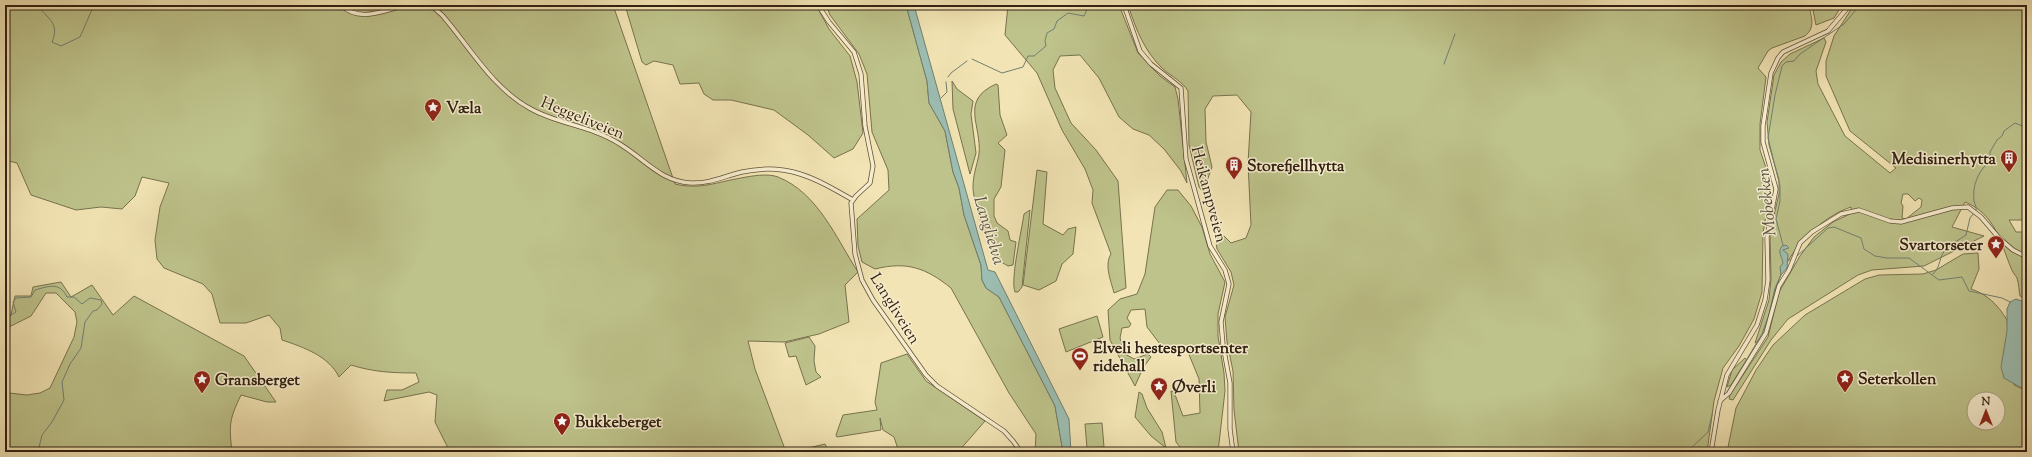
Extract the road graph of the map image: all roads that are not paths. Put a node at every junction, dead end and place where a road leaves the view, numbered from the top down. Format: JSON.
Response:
{"nodes":[{"id":1,"x":341,"y":5,"type":"edge"},
{"id":2,"x":408,"y":5,"type":"edge"},
{"id":3,"x":426,"y":5,"type":"edge"},
{"id":4,"x":818,"y":5,"type":"edge"},
{"id":5,"x":1124,"y":5,"type":"edge"},
{"id":6,"x":1850,"y":5,"type":"edge"},
{"id":7,"x":852,"y":200,"type":"junction"},
{"id":8,"x":2027,"y":257,"type":"edge"},
{"id":9,"x":1720,"y":401,"type":"junction"},
{"id":10,"x":1021,"y":452,"type":"edge"},
{"id":11,"x":1233,"y":452,"type":"edge"},
{"id":12,"x":1711,"y":452,"type":"edge"}],
"edges":[{"from":1,"to":2,"type":"street"},
{"from":3,"to":7,"type":"street","name":"Heggeliveien"},
{"from":4,"to":7,"type":"street"},
{"from":5,"to":11,"type":"street","name":"Heikampveien"},
{"from":6,"to":9,"type":"street"},
{"from":7,"to":10,"type":"street","name":"Langliveien"},
{"from":8,"to":9,"type":"street"},
{"from":9,"to":12,"type":"street"}]}
